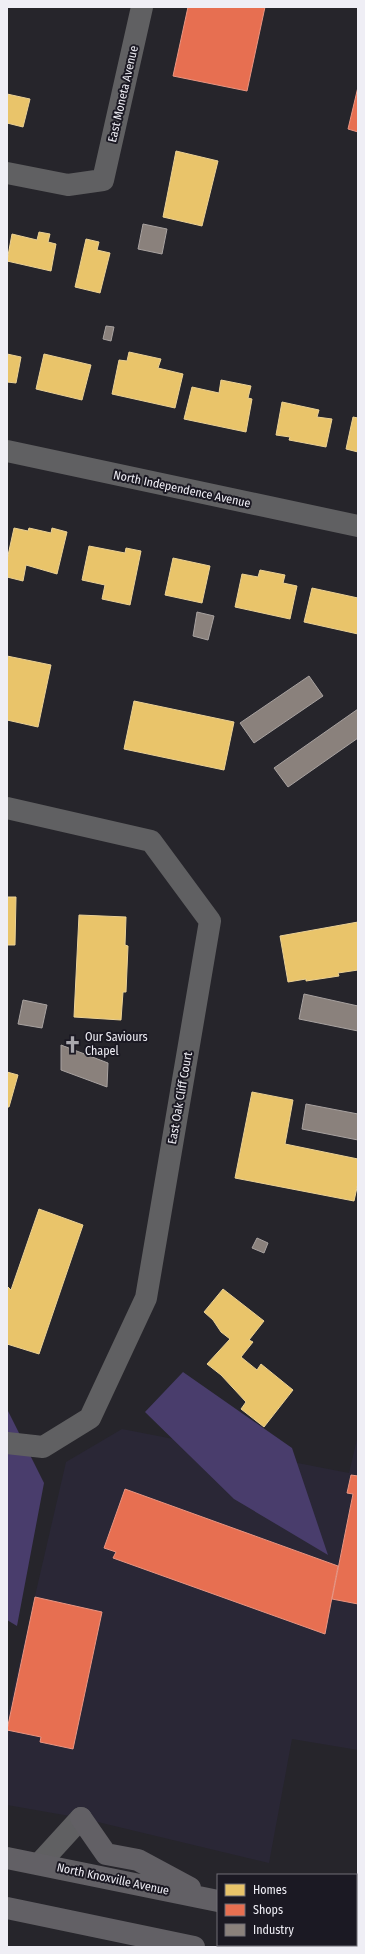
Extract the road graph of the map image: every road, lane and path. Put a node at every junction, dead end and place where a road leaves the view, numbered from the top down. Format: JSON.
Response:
{"nodes":[{"id":1,"x":142,"y":7,"type":"edge"},
{"id":2,"x":7,"y":173,"type":"edge"},
{"id":3,"x":7,"y":451,"type":"edge"},
{"id":4,"x":358,"y":526,"type":"edge"},
{"id":5,"x":7,"y":808,"type":"edge"},
{"id":6,"x":7,"y":1442,"type":"edge"},
{"id":7,"x":81,"y":1818,"type":"joint"},
{"id":8,"x":7,"y":1858,"type":"edge"},
{"id":9,"x":39,"y":1864,"type":"junction"},
{"id":10,"x":214,"y":1900,"type":"edge"},
{"id":11,"x":7,"y":1908,"type":"edge"},
{"id":12,"x":194,"y":1947,"type":"edge"}],
"edges":[{"from":1,"to":2,"type":"street","name":"East Moneta Avenue"},
{"from":3,"to":4,"type":"street","name":"North Independence Avenue"},
{"from":5,"to":6,"type":"street","name":"East Oak Cliff Court"},
{"from":7,"to":9,"type":"street"},
{"from":7,"to":10,"type":"main road"},
{"from":8,"to":9,"type":"main road","name":"North Knoxville Avenue"},
{"from":9,"to":10,"type":"main road","name":"North Knoxville Avenue"},
{"from":11,"to":12,"type":"main road"}]}
